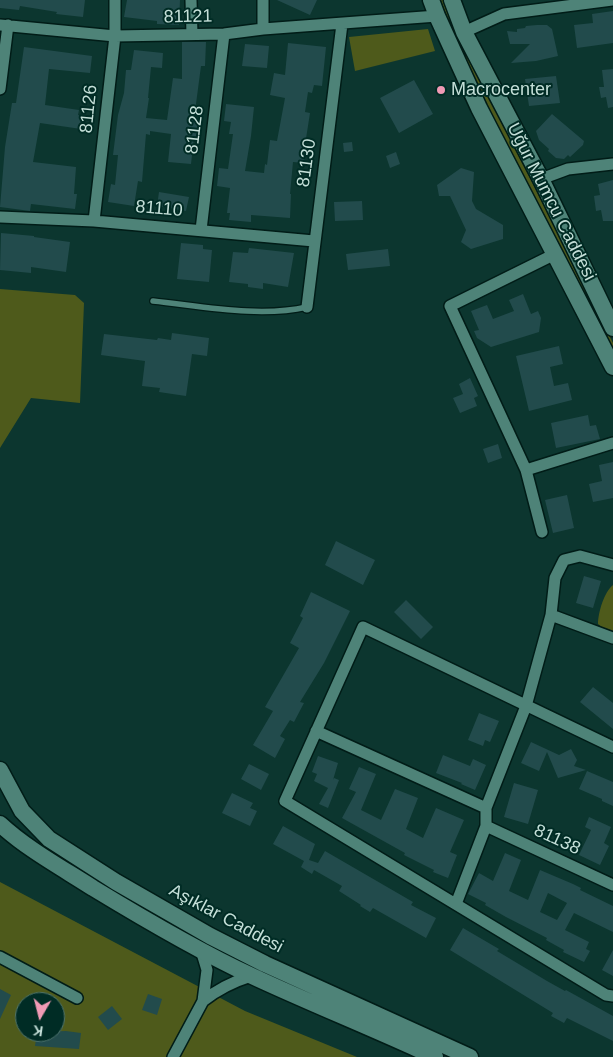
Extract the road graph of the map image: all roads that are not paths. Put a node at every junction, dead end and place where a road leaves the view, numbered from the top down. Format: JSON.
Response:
{"nodes":[{"id":1,"x":115,"y":0,"type":"edge"},
{"id":2,"x":191,"y":0,"type":"edge"},
{"id":3,"x":263,"y":0,"type":"edge"},
{"id":4,"x":431,"y":0,"type":"edge"},
{"id":5,"x":452,"y":0,"type":"edge"},
{"id":6,"x":613,"y":0,"type":"edge"},
{"id":7,"x":574,"y":3,"type":"edge"},
{"id":8,"x":437,"y":16,"type":"junction"},
{"id":9,"x":342,"y":24,"type":"junction"},
{"id":10,"x":4,"y":25,"type":"edge"},
{"id":11,"x":263,"y":29,"type":"junction"},
{"id":12,"x":464,"y":32,"type":"junction"},
{"id":13,"x":192,"y":34,"type":"junction"},
{"id":14,"x":224,"y":34,"type":"junction"},
{"id":15,"x":115,"y":36,"type":"junction"},
{"id":16,"x":0,"y":89,"type":"edge"},
{"id":17,"x":613,"y":164,"type":"edge"},
{"id":18,"x":541,"y":179,"type":"junction"},
{"id":19,"x":0,"y":217,"type":"edge"},
{"id":20,"x":94,"y":221,"type":"junction"},
{"id":21,"x":201,"y":230,"type":"junction"},
{"id":22,"x":314,"y":241,"type":"junction"},
{"id":23,"x":555,"y":254,"type":"junction"},
{"id":24,"x":153,"y":301,"type":"dead end"},
{"id":25,"x":607,"y":302,"type":"edge"},
{"id":26,"x":307,"y":307,"type":"joint"},
{"id":27,"x":613,"y":328,"type":"edge"},
{"id":28,"x":613,"y":367,"type":"edge"},
{"id":29,"x":613,"y":442,"type":"edge"},
{"id":30,"x":526,"y":470,"type":"junction"},
{"id":31,"x":542,"y":532,"type":"dead end"},
{"id":32,"x":613,"y":565,"type":"edge"},
{"id":33,"x":551,"y":615,"type":"junction"},
{"id":34,"x":613,"y":638,"type":"edge"},
{"id":35,"x":526,"y":706,"type":"junction"},
{"id":36,"x":316,"y":731,"type":"junction"},
{"id":37,"x":613,"y":747,"type":"edge"},
{"id":38,"x":0,"y":770,"type":"edge"},
{"id":39,"x":486,"y":808,"type":"junction"},
{"id":40,"x":0,"y":824,"type":"edge"},
{"id":41,"x":486,"y":826,"type":"junction"},
{"id":42,"x":613,"y":885,"type":"edge"},
{"id":43,"x":456,"y":904,"type":"junction"},
{"id":44,"x":201,"y":950,"type":"junction"},
{"id":45,"x":0,"y":957,"type":"edge"},
{"id":46,"x":251,"y":976,"type":"junction"},
{"id":47,"x":613,"y":996,"type":"edge"},
{"id":48,"x":78,"y":998,"type":"dead end"},
{"id":49,"x":203,"y":1001,"type":"junction"},
{"id":50,"x":173,"y":1057,"type":"edge"},
{"id":51,"x":435,"y":1057,"type":"edge"},
{"id":52,"x":470,"y":1057,"type":"edge"}],
"edges":[{"from":1,"to":15,"type":"street","name":"81126"},
{"from":2,"to":13,"type":"street"},
{"from":3,"to":11,"type":"street"},
{"from":4,"to":8,"type":"main road","name":"Uğur Mumcu Caddesi"},
{"from":5,"to":12,"type":"main road","name":"Uğur Mumcu Caddesi"},
{"from":6,"to":7,"type":"street"},
{"from":7,"to":12,"type":"street"},
{"from":8,"to":9,"type":"street","name":"81121"},
{"from":8,"to":23,"type":"main road","name":"Uğur Mumcu Caddesi"},
{"from":9,"to":11,"type":"street","name":"81121"},
{"from":9,"to":22,"type":"street","name":"81130"},
{"from":10,"to":15,"type":"street","name":"81121"},
{"from":10,"to":16,"type":"street"},
{"from":11,"to":14,"type":"street","name":"81121"},
{"from":12,"to":18,"type":"main road","name":"Uğur Mumcu Caddesi"},
{"from":13,"to":14,"type":"street","name":"81121"},
{"from":13,"to":15,"type":"street","name":"81121"},
{"from":14,"to":21,"type":"street","name":"81128"},
{"from":15,"to":20,"type":"street","name":"81126"},
{"from":17,"to":18,"type":"street"},
{"from":18,"to":25,"type":"main road","name":"Uğur Mumcu Caddesi"},
{"from":19,"to":20,"type":"street","name":"81110"},
{"from":20,"to":21,"type":"street","name":"81110"},
{"from":21,"to":22,"type":"street","name":"81110"},
{"from":22,"to":26,"type":"street","name":"81130"},
{"from":23,"to":28,"type":"main road","name":"Uğur Mumcu Caddesi"},
{"from":23,"to":30,"type":"street"},
{"from":24,"to":26,"type":"lane"},
{"from":25,"to":27,"type":"main road","name":"Uğur Mumcu Caddesi"},
{"from":29,"to":30,"type":"street"},
{"from":30,"to":31,"type":"street"},
{"from":32,"to":33,"type":"street"},
{"from":33,"to":34,"type":"street"},
{"from":33,"to":35,"type":"street"},
{"from":35,"to":36,"type":"street"},
{"from":35,"to":37,"type":"street"},
{"from":35,"to":39,"type":"street"},
{"from":36,"to":39,"type":"street"},
{"from":36,"to":43,"type":"street"},
{"from":38,"to":52,"type":"main road","name":"Aşıklar Caddesi"},
{"from":39,"to":41,"type":"street"},
{"from":40,"to":44,"type":"main road"},
{"from":41,"to":42,"type":"street","name":"81138"},
{"from":41,"to":43,"type":"street"},
{"from":43,"to":47,"type":"street"},
{"from":44,"to":46,"type":"main road"},
{"from":44,"to":49,"type":"street"},
{"from":45,"to":48,"type":"street"},
{"from":46,"to":49,"type":"street"},
{"from":46,"to":51,"type":"main road"},
{"from":49,"to":50,"type":"street"}]}
